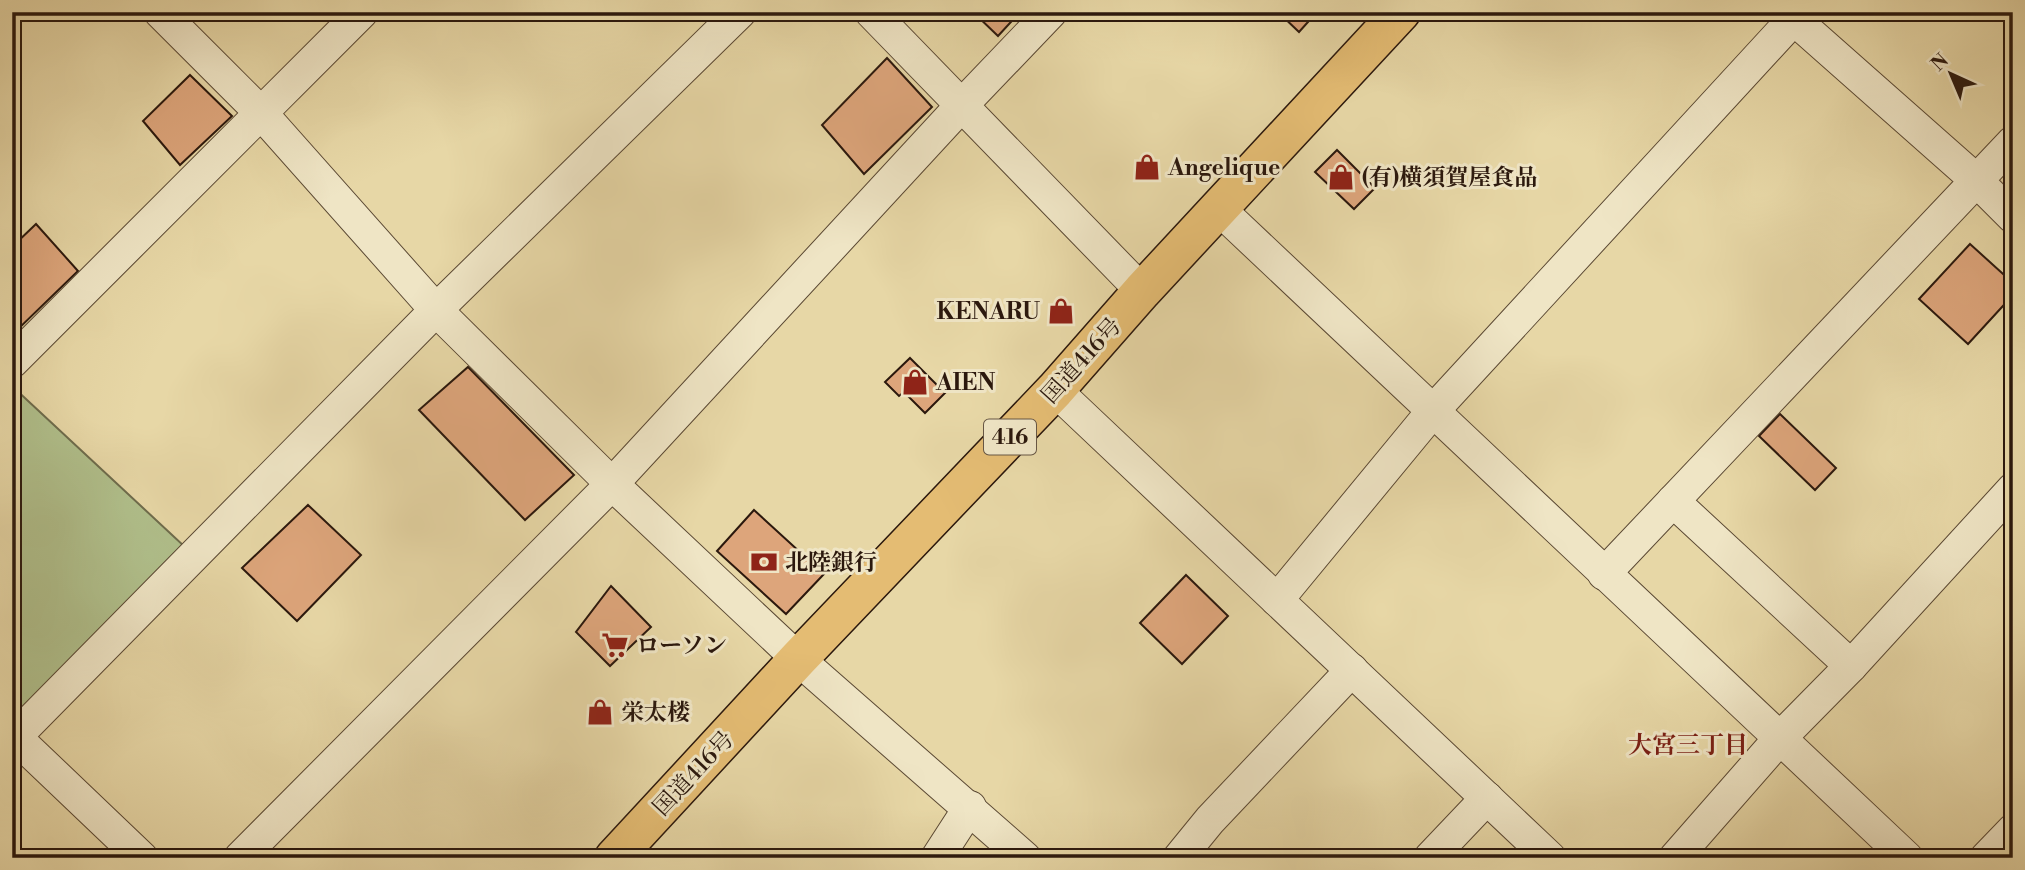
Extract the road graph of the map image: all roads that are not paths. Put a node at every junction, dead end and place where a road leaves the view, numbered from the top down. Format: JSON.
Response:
{"nodes":[{"id":1,"x":160,"y":12,"type":"edge"},
{"id":2,"x":362,"y":12,"type":"edge"},
{"id":3,"x":740,"y":12,"type":"edge"},
{"id":4,"x":871,"y":12,"type":"edge"},
{"id":5,"x":1051,"y":12,"type":"edge"},
{"id":6,"x":1401,"y":12,"type":"edge"},
{"id":7,"x":1793,"y":15,"type":"edge"},
{"id":8,"x":961,"y":106,"type":"junction"},
{"id":9,"x":261,"y":113,"type":"junction"},
{"id":10,"x":2013,"y":142,"type":"edge"},
{"id":11,"x":1976,"y":180,"type":"junction"},
{"id":12,"x":1218,"y":208,"type":"junction"},
{"id":13,"x":2013,"y":217,"type":"edge"},
{"id":14,"x":1142,"y":291,"type":"junction"},
{"id":15,"x":436,"y":310,"type":"junction"},
{"id":16,"x":12,"y":362,"type":"edge"},
{"id":17,"x":1055,"y":390,"type":"junction"},
{"id":18,"x":1432,"y":412,"type":"junction"},
{"id":19,"x":612,"y":484,"type":"junction"},
{"id":20,"x":2013,"y":489,"type":"edge"},
{"id":21,"x":1673,"y":501,"type":"junction"},
{"id":22,"x":1604,"y":574,"type":"junction"},
{"id":23,"x":1277,"y":600,"type":"junction"},
{"id":24,"x":798,"y":659,"type":"junction"},
{"id":25,"x":1851,"y":666,"type":"junction"},
{"id":26,"x":1352,"y":670,"type":"junction"},
{"id":27,"x":14,"y":735,"type":"edge"},
{"id":28,"x":1781,"y":737,"type":"junction"},
{"id":29,"x":1487,"y":798,"type":"junction"},
{"id":30,"x":970,"y":807,"type":"junction"},
{"id":31,"x":2013,"y":830,"type":"edge"},
{"id":32,"x":142,"y":858,"type":"edge"},
{"id":33,"x":240,"y":858,"type":"edge"},
{"id":34,"x":614,"y":858,"type":"edge"},
{"id":35,"x":937,"y":858,"type":"edge"},
{"id":36,"x":1025,"y":858,"type":"edge"},
{"id":37,"x":1178,"y":858,"type":"edge"},
{"id":38,"x":1430,"y":858,"type":"edge"},
{"id":39,"x":1550,"y":858,"type":"edge"},
{"id":40,"x":1675,"y":858,"type":"edge"},
{"id":41,"x":1907,"y":858,"type":"edge"},
{"id":42,"x":1986,"y":858,"type":"edge"}],
"edges":[{"from":1,"to":9,"type":"street"},
{"from":2,"to":9,"type":"street"},
{"from":3,"to":15,"type":"street"},
{"from":4,"to":8,"type":"street"},
{"from":5,"to":8,"type":"street"},
{"from":6,"to":12,"type":"highway","name":"国道416号","number":"416"},
{"from":7,"to":11,"type":"street"},
{"from":7,"to":18,"type":"street"},
{"from":8,"to":14,"type":"street"},
{"from":8,"to":19,"type":"street"},
{"from":9,"to":15,"type":"street"},
{"from":9,"to":16,"type":"street"},
{"from":10,"to":11,"type":"street"},
{"from":11,"to":13,"type":"street"},
{"from":11,"to":21,"type":"street"},
{"from":12,"to":14,"type":"highway","name":"国道416号","number":"416"},
{"from":12,"to":18,"type":"street"},
{"from":14,"to":17,"type":"highway","name":"国道416号","number":"416"},
{"from":15,"to":19,"type":"street"},
{"from":15,"to":27,"type":"street"},
{"from":17,"to":23,"type":"street"},
{"from":17,"to":24,"type":"highway","name":"国道416号","number":"416"},
{"from":18,"to":22,"type":"street"},
{"from":18,"to":23,"type":"street"},
{"from":19,"to":24,"type":"street"},
{"from":19,"to":33,"type":"street"},
{"from":20,"to":25,"type":"street"},
{"from":21,"to":22,"type":"street"},
{"from":21,"to":25,"type":"street"},
{"from":22,"to":28,"type":"street"},
{"from":23,"to":26,"type":"street"},
{"from":24,"to":30,"type":"street"},
{"from":24,"to":34,"type":"highway","name":"国道416号","number":"416"},
{"from":25,"to":28,"type":"street"},
{"from":26,"to":29,"type":"street"},
{"from":26,"to":37,"type":"street"},
{"from":27,"to":32,"type":"street"},
{"from":28,"to":40,"type":"street"},
{"from":28,"to":41,"type":"street"},
{"from":29,"to":38,"type":"street"},
{"from":29,"to":39,"type":"street"},
{"from":30,"to":35,"type":"street"},
{"from":30,"to":36,"type":"street"},
{"from":31,"to":42,"type":"street"}]}
